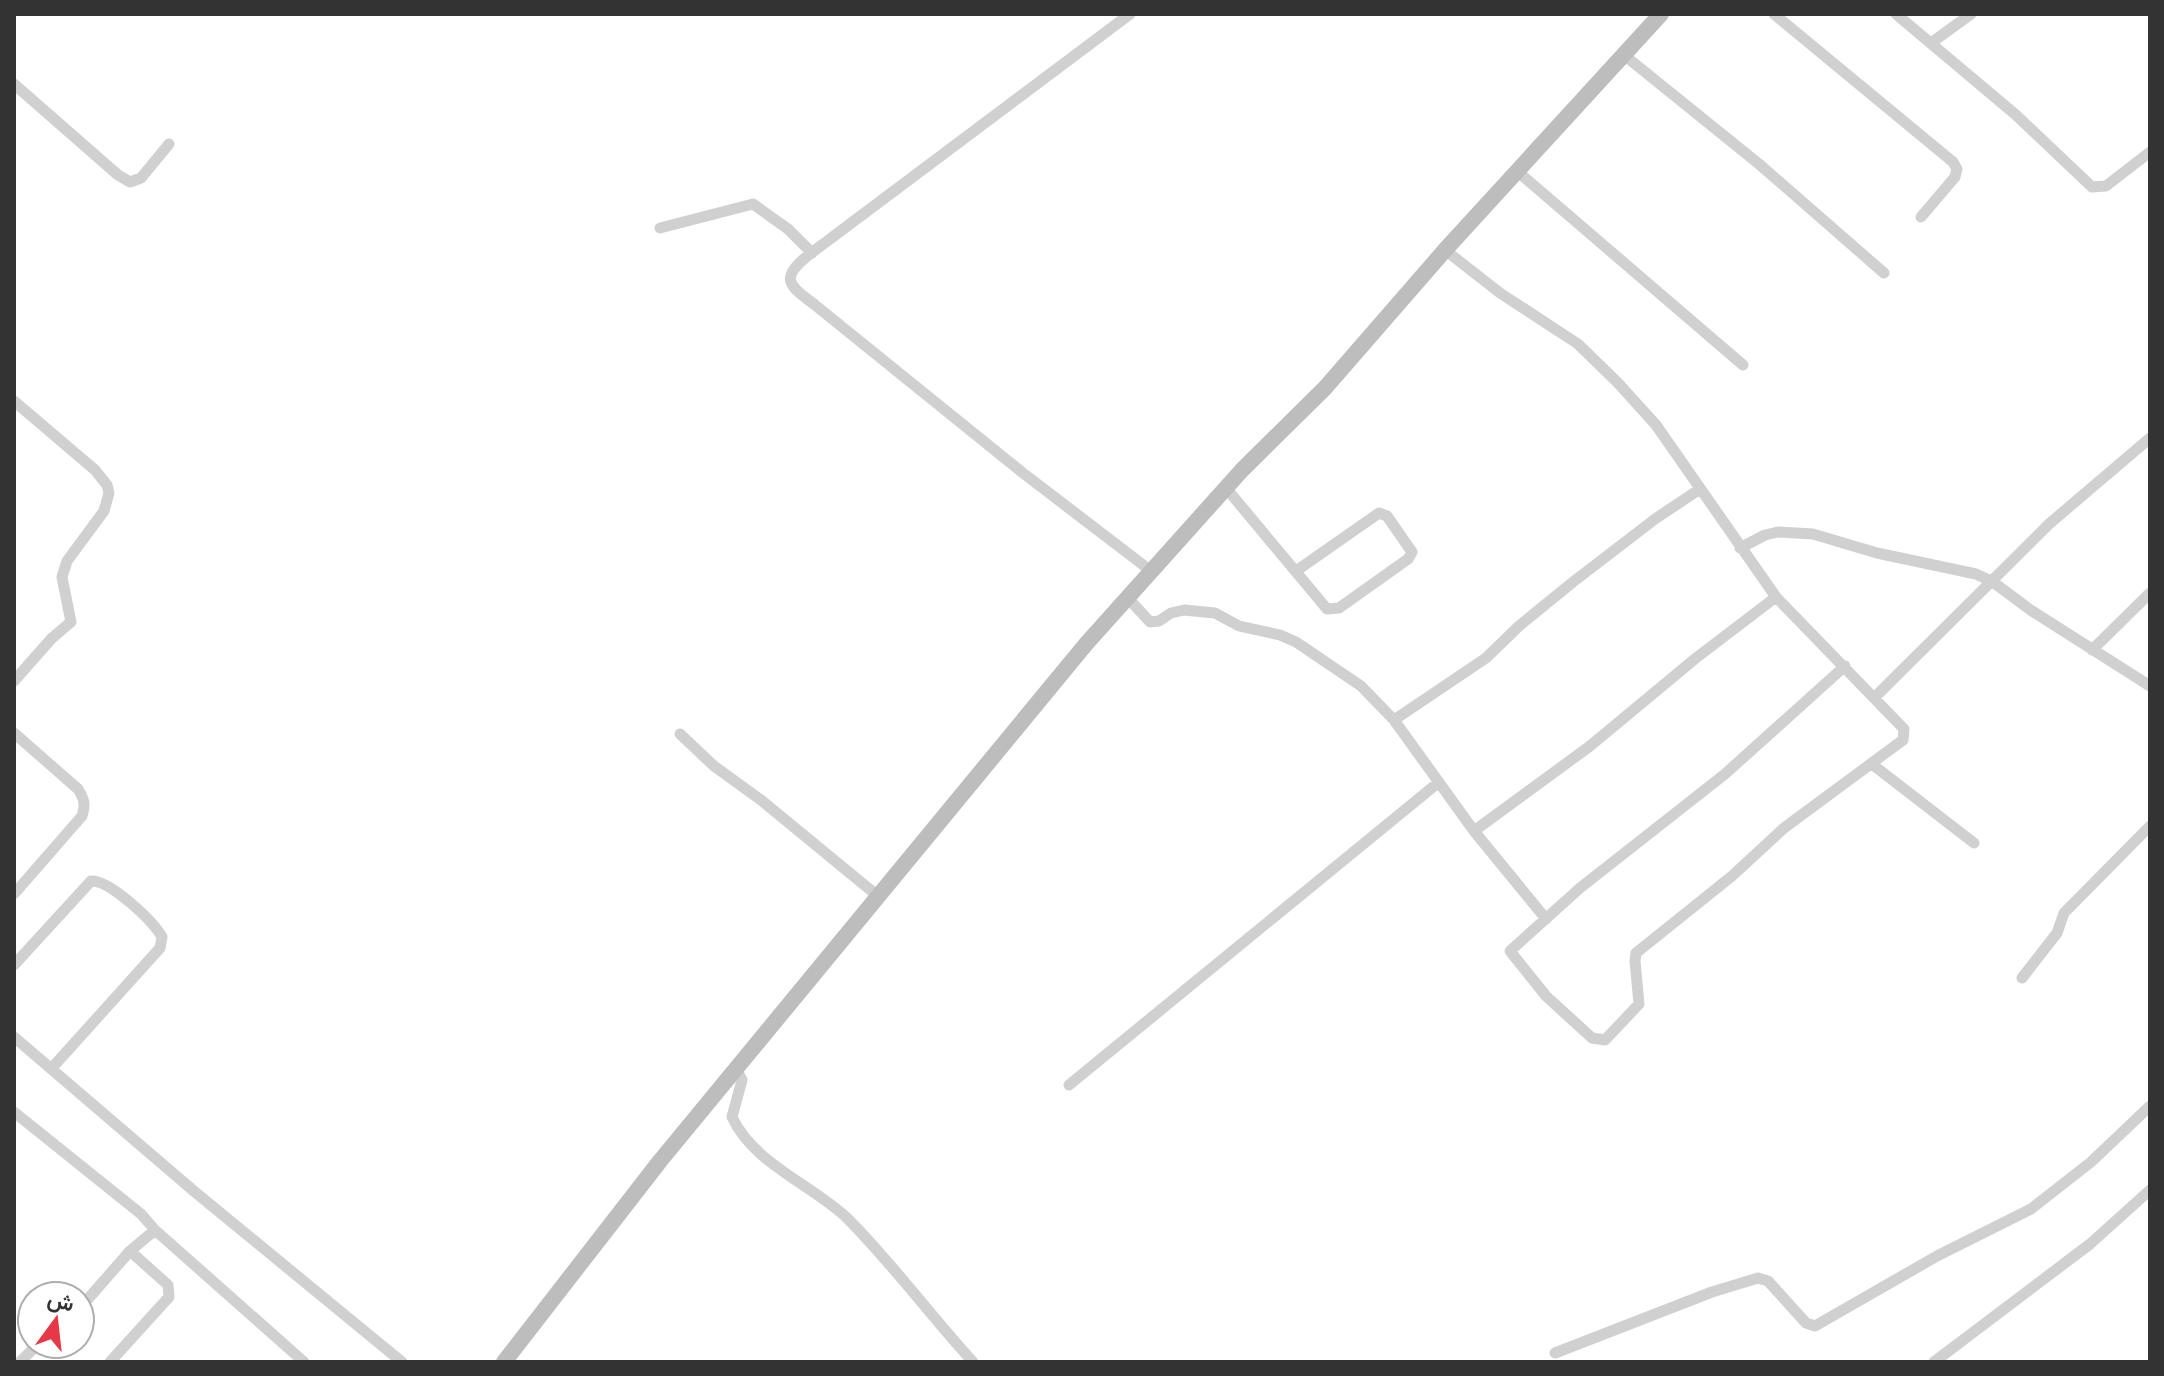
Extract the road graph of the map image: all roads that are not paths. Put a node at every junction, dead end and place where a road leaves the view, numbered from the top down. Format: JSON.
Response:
{"nodes":[{"id":1,"x":1130,"y":14,"type":"edge"},
{"id":2,"x":1661,"y":14,"type":"edge"},
{"id":3,"x":1774,"y":14,"type":"edge"},
{"id":4,"x":1896,"y":14,"type":"edge"},
{"id":5,"x":1971,"y":14,"type":"edge"},
{"id":6,"x":1931,"y":43,"type":"junction"},
{"id":7,"x":1624,"y":55,"type":"junction"},
{"id":8,"x":14,"y":84,"type":"edge"},
{"id":9,"x":169,"y":144,"type":"dead end"},
{"id":10,"x":2150,"y":152,"type":"edge"},
{"id":11,"x":1517,"y":171,"type":"junction"},
{"id":12,"x":1921,"y":217,"type":"dead end"},
{"id":13,"x":660,"y":228,"type":"dead end"},
{"id":14,"x":1445,"y":250,"type":"junction"},
{"id":15,"x":812,"y":253,"type":"junction"},
{"id":16,"x":1884,"y":273,"type":"dead end"},
{"id":17,"x":1743,"y":365,"type":"dead end"},
{"id":18,"x":14,"y":401,"type":"edge"},
{"id":19,"x":2150,"y":438,"type":"edge"},
{"id":20,"x":1226,"y":488,"type":"junction"},
{"id":21,"x":1700,"y":489,"type":"junction"},
{"id":22,"x":1740,"y":548,"type":"junction"},
{"id":23,"x":1151,"y":571,"type":"junction"},
{"id":24,"x":1296,"y":571,"type":"junction"},
{"id":25,"x":1993,"y":582,"type":"junction"},
{"id":26,"x":2150,"y":593,"type":"edge"},
{"id":27,"x":1127,"y":597,"type":"junction"},
{"id":28,"x":1776,"y":597,"type":"junction"},
{"id":29,"x":2092,"y":650,"type":"junction"},
{"id":30,"x":1845,"y":666,"type":"junction"},
{"id":31,"x":14,"y":681,"type":"edge"},
{"id":32,"x":2150,"y":686,"type":"edge"},
{"id":33,"x":1874,"y":698,"type":"junction"},
{"id":34,"x":1394,"y":720,"type":"junction"},
{"id":35,"x":14,"y":733,"type":"edge"},
{"id":36,"x":680,"y":734,"type":"dead end"},
{"id":37,"x":1873,"y":765,"type":"junction"},
{"id":38,"x":1439,"y":782,"type":"junction"},
{"id":39,"x":2150,"y":826,"type":"edge"},
{"id":40,"x":1474,"y":831,"type":"junction"},
{"id":41,"x":1974,"y":843,"type":"dead end"},
{"id":42,"x":14,"y":894,"type":"edge"},
{"id":43,"x":879,"y":897,"type":"junction"},
{"id":44,"x":1546,"y":919,"type":"junction"},
{"id":45,"x":14,"y":965,"type":"edge"},
{"id":46,"x":2022,"y":978,"type":"dead end"},
{"id":47,"x":14,"y":1037,"type":"edge"},
{"id":48,"x":51,"y":1069,"type":"junction"},
{"id":49,"x":736,"y":1069,"type":"junction"},
{"id":50,"x":1069,"y":1085,"type":"dead end"},
{"id":51,"x":2150,"y":1106,"type":"edge"},
{"id":52,"x":14,"y":1112,"type":"edge"},
{"id":53,"x":2150,"y":1190,"type":"edge"},
{"id":54,"x":155,"y":1230,"type":"junction"},
{"id":55,"x":130,"y":1251,"type":"junction"},
{"id":56,"x":96,"y":1290,"type":"edge"},
{"id":57,"x":1555,"y":1353,"type":"dead end"},
{"id":58,"x":110,"y":1362,"type":"edge"},
{"id":59,"x":304,"y":1362,"type":"edge"},
{"id":60,"x":402,"y":1362,"type":"edge"},
{"id":61,"x":504,"y":1362,"type":"edge"},
{"id":62,"x":973,"y":1362,"type":"edge"},
{"id":63,"x":1934,"y":1362,"type":"edge"}],
"edges":[{"from":1,"to":15,"type":"street"},
{"from":2,"to":7,"type":"street"},
{"from":3,"to":12,"type":"street"},
{"from":4,"to":6,"type":"street"},
{"from":5,"to":6,"type":"street"},
{"from":6,"to":10,"type":"street"},
{"from":7,"to":11,"type":"street"},
{"from":7,"to":16,"type":"street"},
{"from":8,"to":9,"type":"street"},
{"from":11,"to":14,"type":"street"},
{"from":11,"to":17,"type":"street"},
{"from":13,"to":15,"type":"street"},
{"from":14,"to":20,"type":"street"},
{"from":14,"to":21,"type":"street"},
{"from":15,"to":23,"type":"street"},
{"from":18,"to":31,"type":"street"},
{"from":19,"to":25,"type":"street"},
{"from":20,"to":23,"type":"street"},
{"from":20,"to":24,"type":"street"},
{"from":21,"to":22,"type":"street"},
{"from":21,"to":34,"type":"street"},
{"from":22,"to":25,"type":"street"},
{"from":22,"to":28,"type":"street"},
{"from":23,"to":27,"type":"street"},
{"from":24,"to":24,"type":"street"},
{"from":25,"to":29,"type":"street"},
{"from":25,"to":33,"type":"street"},
{"from":26,"to":29,"type":"street"},
{"from":27,"to":34,"type":"street"},
{"from":27,"to":43,"type":"street"},
{"from":28,"to":30,"type":"street"},
{"from":28,"to":40,"type":"street"},
{"from":29,"to":32,"type":"street"},
{"from":30,"to":33,"type":"street"},
{"from":30,"to":44,"type":"street"},
{"from":33,"to":37,"type":"street"},
{"from":34,"to":38,"type":"street"},
{"from":35,"to":42,"type":"street"},
{"from":36,"to":43,"type":"street"},
{"from":37,"to":41,"type":"street"},
{"from":37,"to":44,"type":"street"},
{"from":38,"to":40,"type":"street"},
{"from":38,"to":50,"type":"street"},
{"from":39,"to":46,"type":"street"},
{"from":40,"to":44,"type":"street"},
{"from":43,"to":49,"type":"street"},
{"from":45,"to":48,"type":"street"},
{"from":47,"to":48,"type":"street"},
{"from":48,"to":60,"type":"street"},
{"from":49,"to":61,"type":"street"},
{"from":49,"to":62,"type":"street"},
{"from":51,"to":57,"type":"street"},
{"from":52,"to":54,"type":"street"},
{"from":53,"to":63,"type":"street"},
{"from":54,"to":55,"type":"street"},
{"from":54,"to":59,"type":"street"},
{"from":55,"to":56,"type":"street"},
{"from":55,"to":58,"type":"street"}]}
